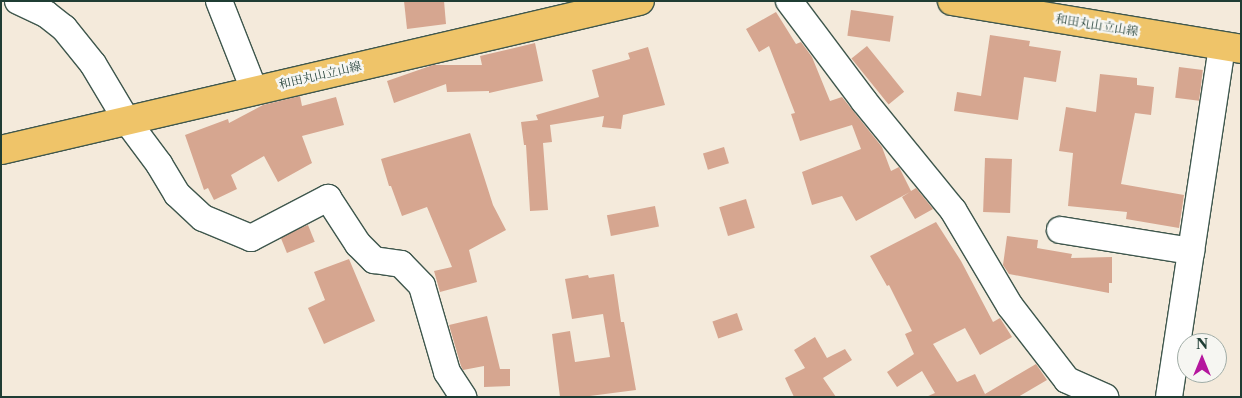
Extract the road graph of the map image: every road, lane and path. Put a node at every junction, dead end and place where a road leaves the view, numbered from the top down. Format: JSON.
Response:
{"nodes":[{"id":1,"x":4,"y":1,"type":"edge"},
{"id":2,"x":18,"y":1,"type":"edge"},
{"id":3,"x":219,"y":1,"type":"edge"},
{"id":4,"x":640,"y":1,"type":"edge"},
{"id":5,"x":789,"y":1,"type":"edge"},
{"id":6,"x":952,"y":1,"type":"edge"},
{"id":7,"x":1,"y":4,"type":"edge"},
{"id":8,"x":564,"y":9,"type":"edge"},
{"id":9,"x":1231,"y":47,"type":"edge"},
{"id":10,"x":254,"y":90,"type":"junction"},
{"id":11,"x":127,"y":121,"type":"junction"},
{"id":12,"x":1,"y":150,"type":"edge"},
{"id":13,"x":1060,"y":230,"type":"dead end"},
{"id":14,"x":1190,"y":251,"type":"junction"},
{"id":15,"x":463,"y":397,"type":"edge"},
{"id":16,"x":1104,"y":397,"type":"edge"},
{"id":17,"x":1169,"y":397,"type":"edge"}],
"edges":[{"from":1,"to":7,"type":"street"},
{"from":2,"to":11,"type":"street"},
{"from":3,"to":10,"type":"street"},
{"from":4,"to":8,"type":"main road","name":"和田丸山立山線"},
{"from":5,"to":16,"type":"street"},
{"from":6,"to":9,"type":"main road","name":"和田丸山立山線"},
{"from":8,"to":10,"type":"main road","name":"和田丸山立山線"},
{"from":9,"to":14,"type":"street"},
{"from":10,"to":11,"type":"main road","name":"和田丸山立山線"},
{"from":11,"to":12,"type":"main road","name":"和田丸山立山線"},
{"from":11,"to":15,"type":"street"},
{"from":13,"to":14,"type":"street"},
{"from":14,"to":17,"type":"street"}]}
